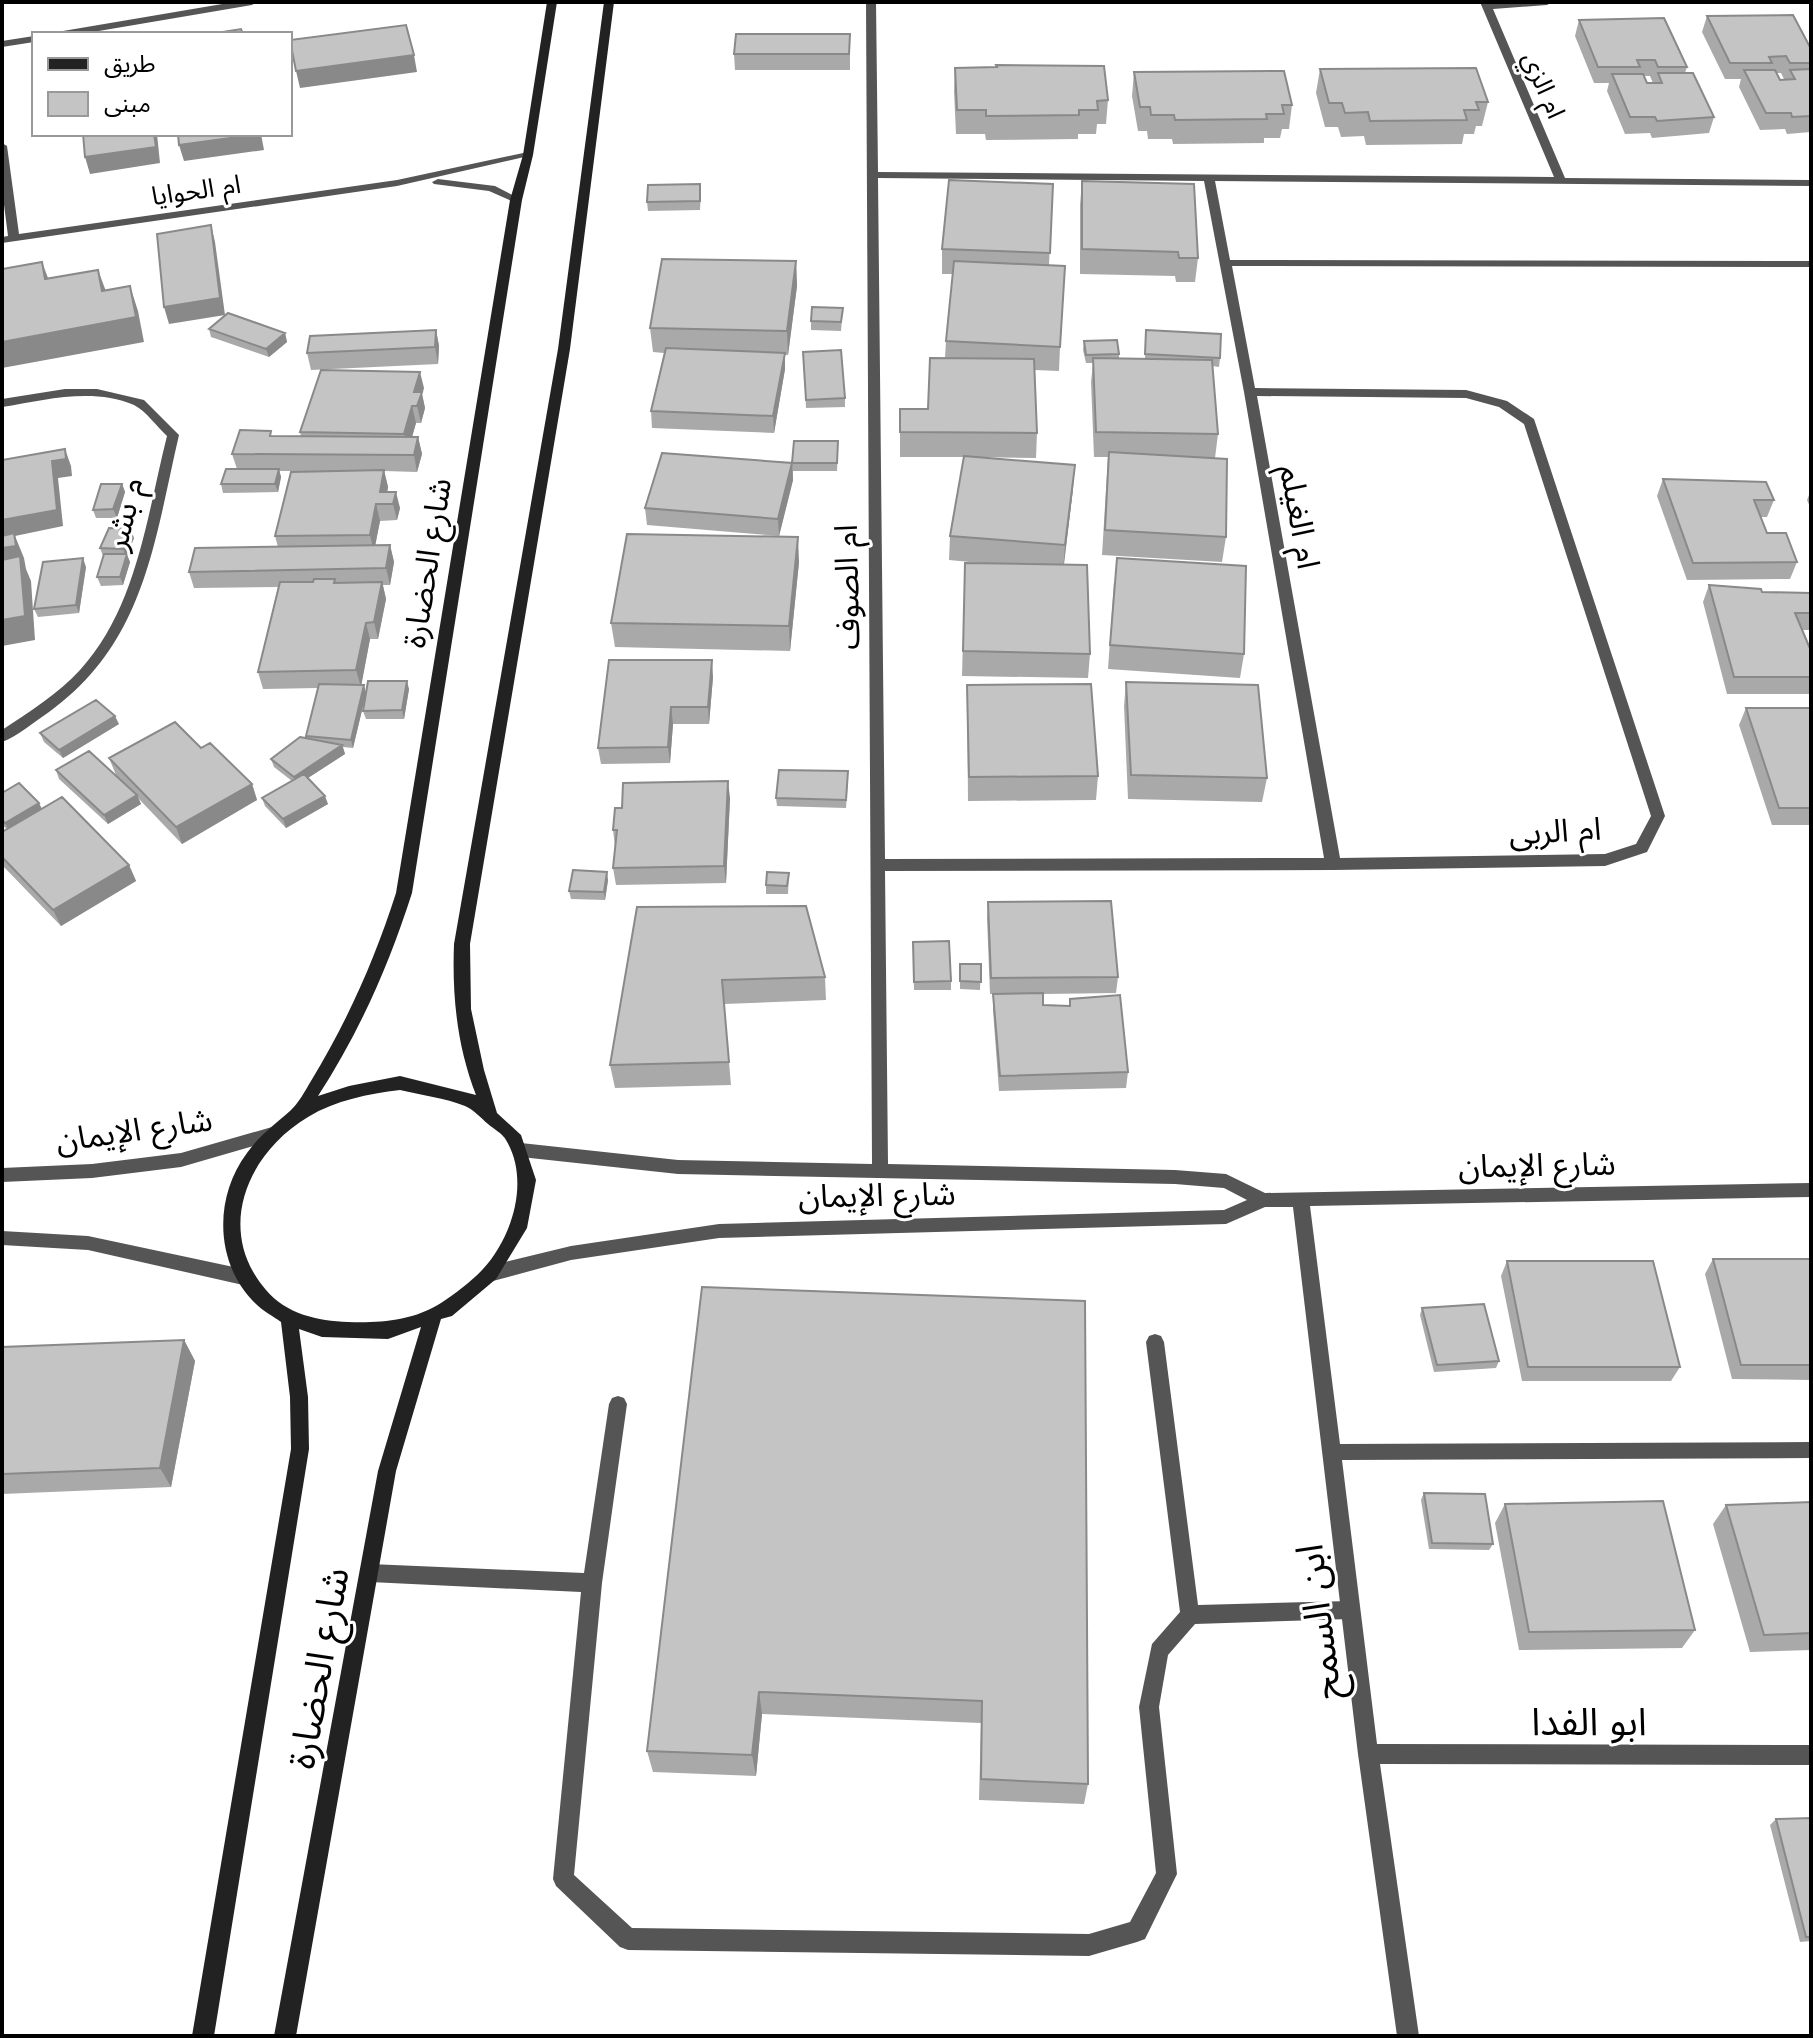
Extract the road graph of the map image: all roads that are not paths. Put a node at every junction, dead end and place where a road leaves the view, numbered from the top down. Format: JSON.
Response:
{"nodes":[{"id":1,"x":252,"y":2,"type":"edge"},
{"id":2,"x":552,"y":2,"type":"edge"},
{"id":3,"x":609,"y":2,"type":"edge"},
{"id":4,"x":871,"y":2,"type":"edge"},
{"id":5,"x":1547,"y":2,"type":"edge"},
{"id":6,"x":1486,"y":4,"type":"edge"},
{"id":7,"x":75,"y":32,"type":"edge"},
{"id":8,"x":32,"y":39,"type":"edge"},
{"id":9,"x":2,"y":44,"type":"edge"},
{"id":10,"x":2,"y":146,"type":"edge"},
{"id":11,"x":528,"y":155,"type":"junction"},
{"id":12,"x":871,"y":175,"type":"junction"},
{"id":13,"x":1209,"y":180,"type":"junction"},
{"id":14,"x":1561,"y":182,"type":"junction"},
{"id":15,"x":397,"y":183,"type":"junction"},
{"id":16,"x":1811,"y":183,"type":"edge"},
{"id":17,"x":516,"y":200,"type":"junction"},
{"id":18,"x":8,"y":239,"type":"edge"},
{"id":19,"x":1226,"y":263,"type":"junction"},
{"id":20,"x":1811,"y":264,"type":"edge"},
{"id":21,"x":1250,"y":392,"type":"junction"},
{"id":22,"x":2,"y":403,"type":"edge"},
{"id":23,"x":2,"y":737,"type":"edge"},
{"id":24,"x":1333,"y":864,"type":"junction"},
{"id":25,"x":878,"y":865,"type":"junction"},
{"id":26,"x":490,"y":1111,"type":"junction"},
{"id":27,"x":299,"y":1113,"type":"junction"},
{"id":28,"x":272,"y":1134,"type":"junction"},
{"id":29,"x":521,"y":1150,"type":"junction"},
{"id":30,"x":880,"y":1172,"type":"junction"},
{"id":31,"x":2,"y":1175,"type":"edge"},
{"id":32,"x":1811,"y":1190,"type":"edge"},
{"id":33,"x":1263,"y":1200,"type":"junction"},
{"id":34,"x":1301,"y":1200,"type":"junction"},
{"id":35,"x":2,"y":1238,"type":"edge"},
{"id":36,"x":493,"y":1273,"type":"junction"},
{"id":37,"x":243,"y":1277,"type":"junction"},
{"id":38,"x":433,"y":1317,"type":"junction"},
{"id":39,"x":289,"y":1318,"type":"junction"},
{"id":40,"x":1155,"y":1342,"type":"dead end"},
{"id":41,"x":618,"y":1404,"type":"dead end"},
{"id":42,"x":1811,"y":1450,"type":"edge"},
{"id":43,"x":1332,"y":1452,"type":"junction"},
{"id":44,"x":370,"y":1573,"type":"junction"},
{"id":45,"x":592,"y":1583,"type":"junction"},
{"id":46,"x":1350,"y":1610,"type":"junction"},
{"id":47,"x":1190,"y":1615,"type":"junction"},
{"id":48,"x":1368,"y":1754,"type":"junction"},
{"id":49,"x":1811,"y":1755,"type":"edge"},
{"id":50,"x":203,"y":2036,"type":"edge"},
{"id":51,"x":285,"y":2036,"type":"edge"},
{"id":52,"x":1408,"y":2036,"type":"edge"}],
"edges":[{"from":1,"to":7,"type":"street"},
{"from":2,"to":11,"type":"street","name":"شارع الحضارة"},
{"from":3,"to":26,"type":"street"},
{"from":4,"to":12,"type":"street","name":"ام الصوف"},
{"from":5,"to":6,"type":"street"},
{"from":6,"to":14,"type":"street","name":"ام الزي"},
{"from":8,"to":9,"type":"street"},
{"from":10,"to":18,"type":"street"},
{"from":11,"to":15,"type":"street","name":"ام الحوايا"},
{"from":11,"to":17,"type":"street","name":"شارع الحضارة"},
{"from":12,"to":13,"type":"street"},
{"from":12,"to":25,"type":"street","name":"ام الصوف"},
{"from":13,"to":14,"type":"street"},
{"from":13,"to":19,"type":"street","name":"ام الغيلم"},
{"from":14,"to":16,"type":"street"},
{"from":15,"to":17,"type":"street","name":"ام الحوايا"},
{"from":15,"to":18,"type":"street","name":"ام الحوايا"},
{"from":17,"to":27,"type":"street","name":"شارع الحضارة"},
{"from":19,"to":20,"type":"street"},
{"from":19,"to":21,"type":"street","name":"ام الغيلم"},
{"from":21,"to":24,"type":"street","name":"ام الغيلم"},
{"from":21,"to":24,"type":"street","name":"ام الربى"},
{"from":22,"to":23,"type":"street","name":"م بشر"},
{"from":24,"to":25,"type":"street","name":"ام الربى"},
{"from":25,"to":30,"type":"street","name":"ام الصوف"},
{"from":26,"to":27,"type":"street"},
{"from":26,"to":29,"type":"street"},
{"from":27,"to":28,"type":"street"},
{"from":28,"to":31,"type":"street","name":"شارع الإيمان"},
{"from":28,"to":37,"type":"street"},
{"from":29,"to":30,"type":"street","name":"شارع الإيمان"},
{"from":29,"to":36,"type":"street"},
{"from":30,"to":33,"type":"street","name":"شارع الإيمان"},
{"from":32,"to":34,"type":"street","name":"شارع الإيمان"},
{"from":33,"to":34,"type":"street","name":"شارع الإيمان"},
{"from":33,"to":36,"type":"street","name":"شارع الإيمان"},
{"from":34,"to":43,"type":"street","name":"ابن السمح"},
{"from":35,"to":37,"type":"street"},
{"from":36,"to":38,"type":"street"},
{"from":37,"to":39,"type":"street"},
{"from":38,"to":39,"type":"street"},
{"from":38,"to":44,"type":"street","name":"شارع الحضارة"},
{"from":39,"to":50,"type":"street","name":"شارع الحضارة"},
{"from":40,"to":47,"type":"street"},
{"from":41,"to":45,"type":"street"},
{"from":42,"to":43,"type":"street"},
{"from":43,"to":46,"type":"street","name":"ابن السمح"},
{"from":44,"to":45,"type":"street"},
{"from":44,"to":51,"type":"street","name":"شارع الحضارة"},
{"from":45,"to":47,"type":"street"},
{"from":46,"to":47,"type":"street"},
{"from":46,"to":48,"type":"street","name":"ابن السمح"},
{"from":48,"to":49,"type":"street","name":"ابو الفدا"},
{"from":48,"to":52,"type":"street","name":"ابن السمح"}]}
